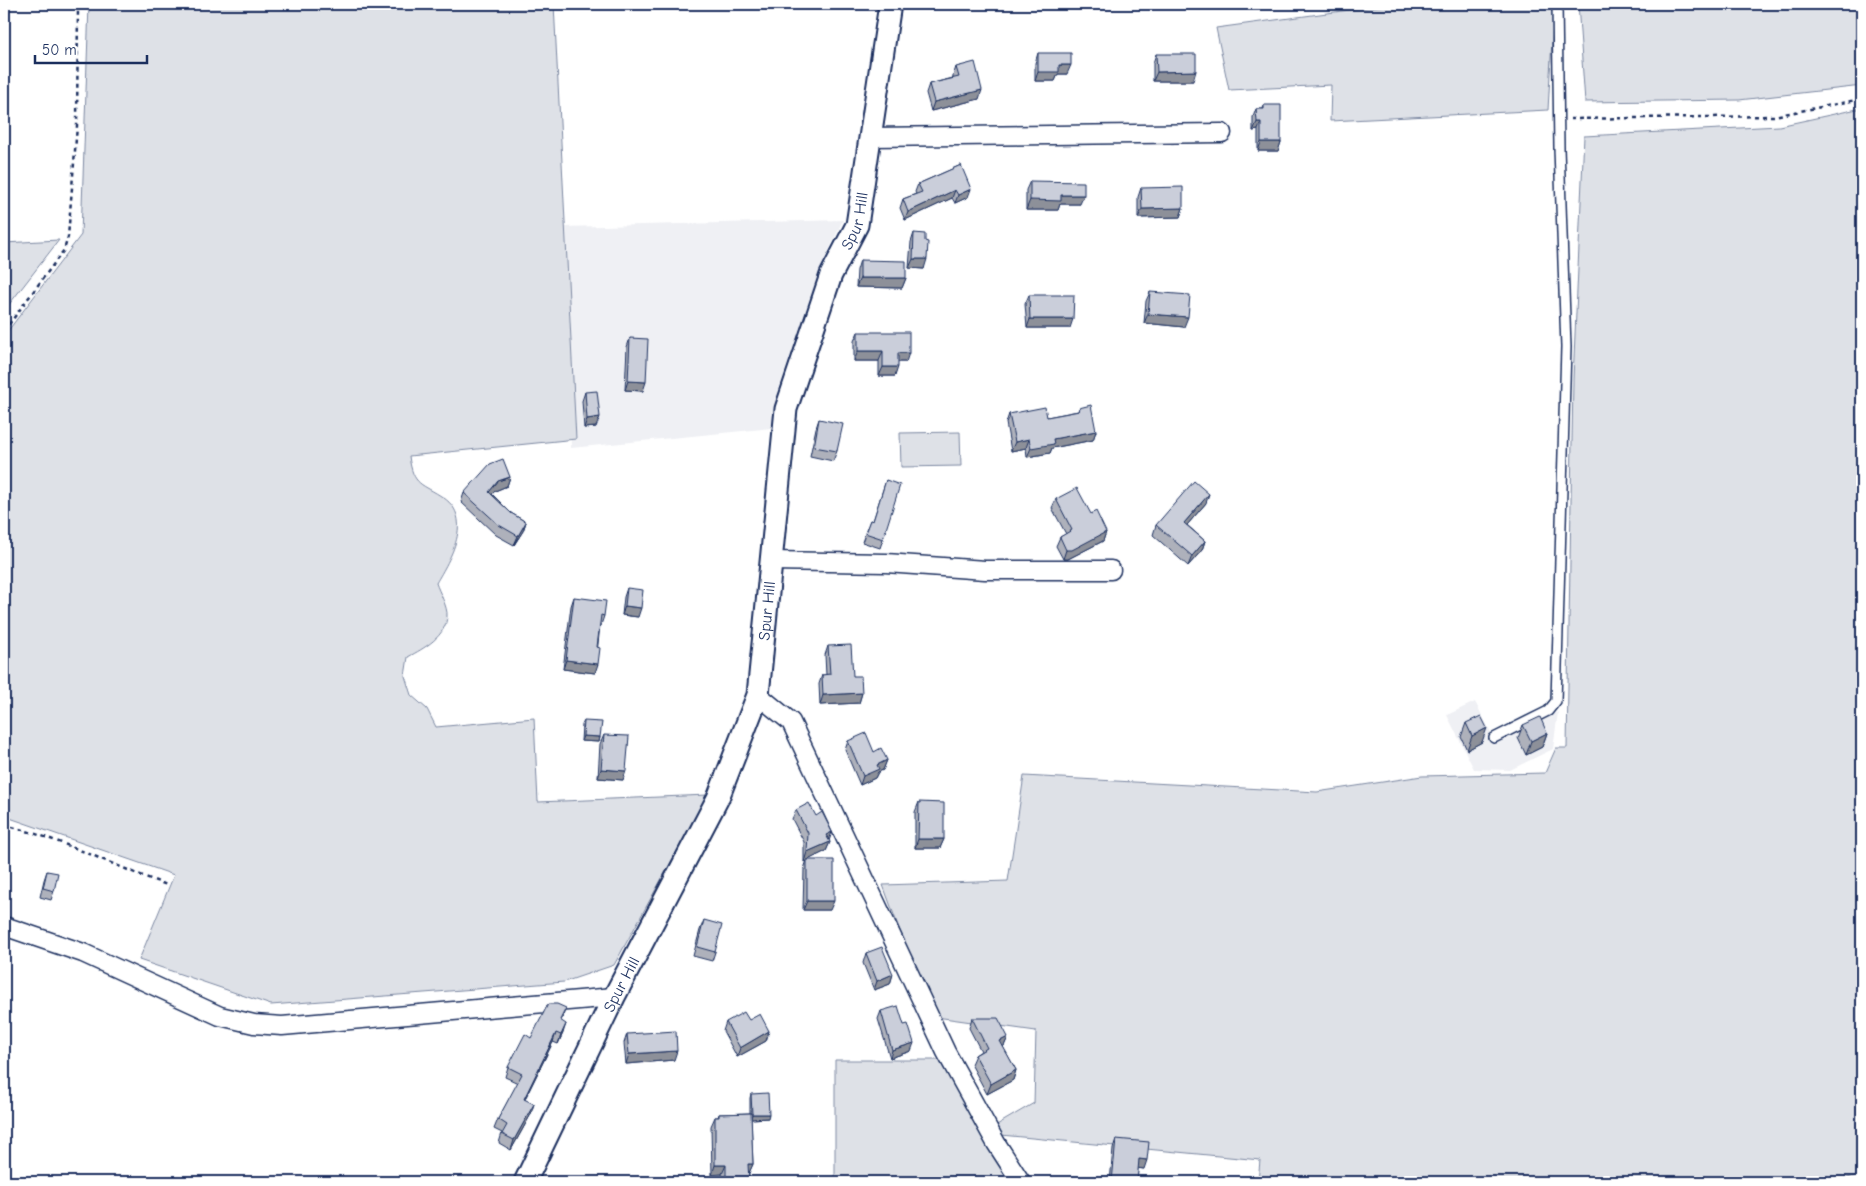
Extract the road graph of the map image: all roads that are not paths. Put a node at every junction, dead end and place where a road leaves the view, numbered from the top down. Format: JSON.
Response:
{"nodes":[{"id":1,"x":890,"y":4,"type":"edge"},
{"id":2,"x":1557,"y":4,"type":"edge"},
{"id":3,"x":1222,"y":133,"type":"dead end"},
{"id":4,"x":870,"y":136,"type":"junction"},
{"id":5,"x":771,"y":561,"type":"junction"},
{"id":6,"x":1111,"y":570,"type":"dead end"},
{"id":7,"x":758,"y":694,"type":"junction"},
{"id":8,"x":1494,"y":738,"type":"dead end"},
{"id":9,"x":4,"y":926,"type":"edge"},
{"id":10,"x":614,"y":997,"type":"junction"},
{"id":11,"x":525,"y":1182,"type":"edge"},
{"id":12,"x":1021,"y":1182,"type":"edge"}],
"edges":[{"from":1,"to":4,"type":"street","name":"Spur Hill"},
{"from":2,"to":8,"type":"lane"},
{"from":3,"to":4,"type":"street"},
{"from":4,"to":5,"type":"street","name":"Spur Hill"},
{"from":5,"to":6,"type":"street"},
{"from":5,"to":7,"type":"street","name":"Spur Hill"},
{"from":7,"to":10,"type":"street","name":"Spur Hill"},
{"from":7,"to":12,"type":"street"},
{"from":9,"to":10,"type":"street"},
{"from":10,"to":11,"type":"street","name":"Spur Hill"}]}
